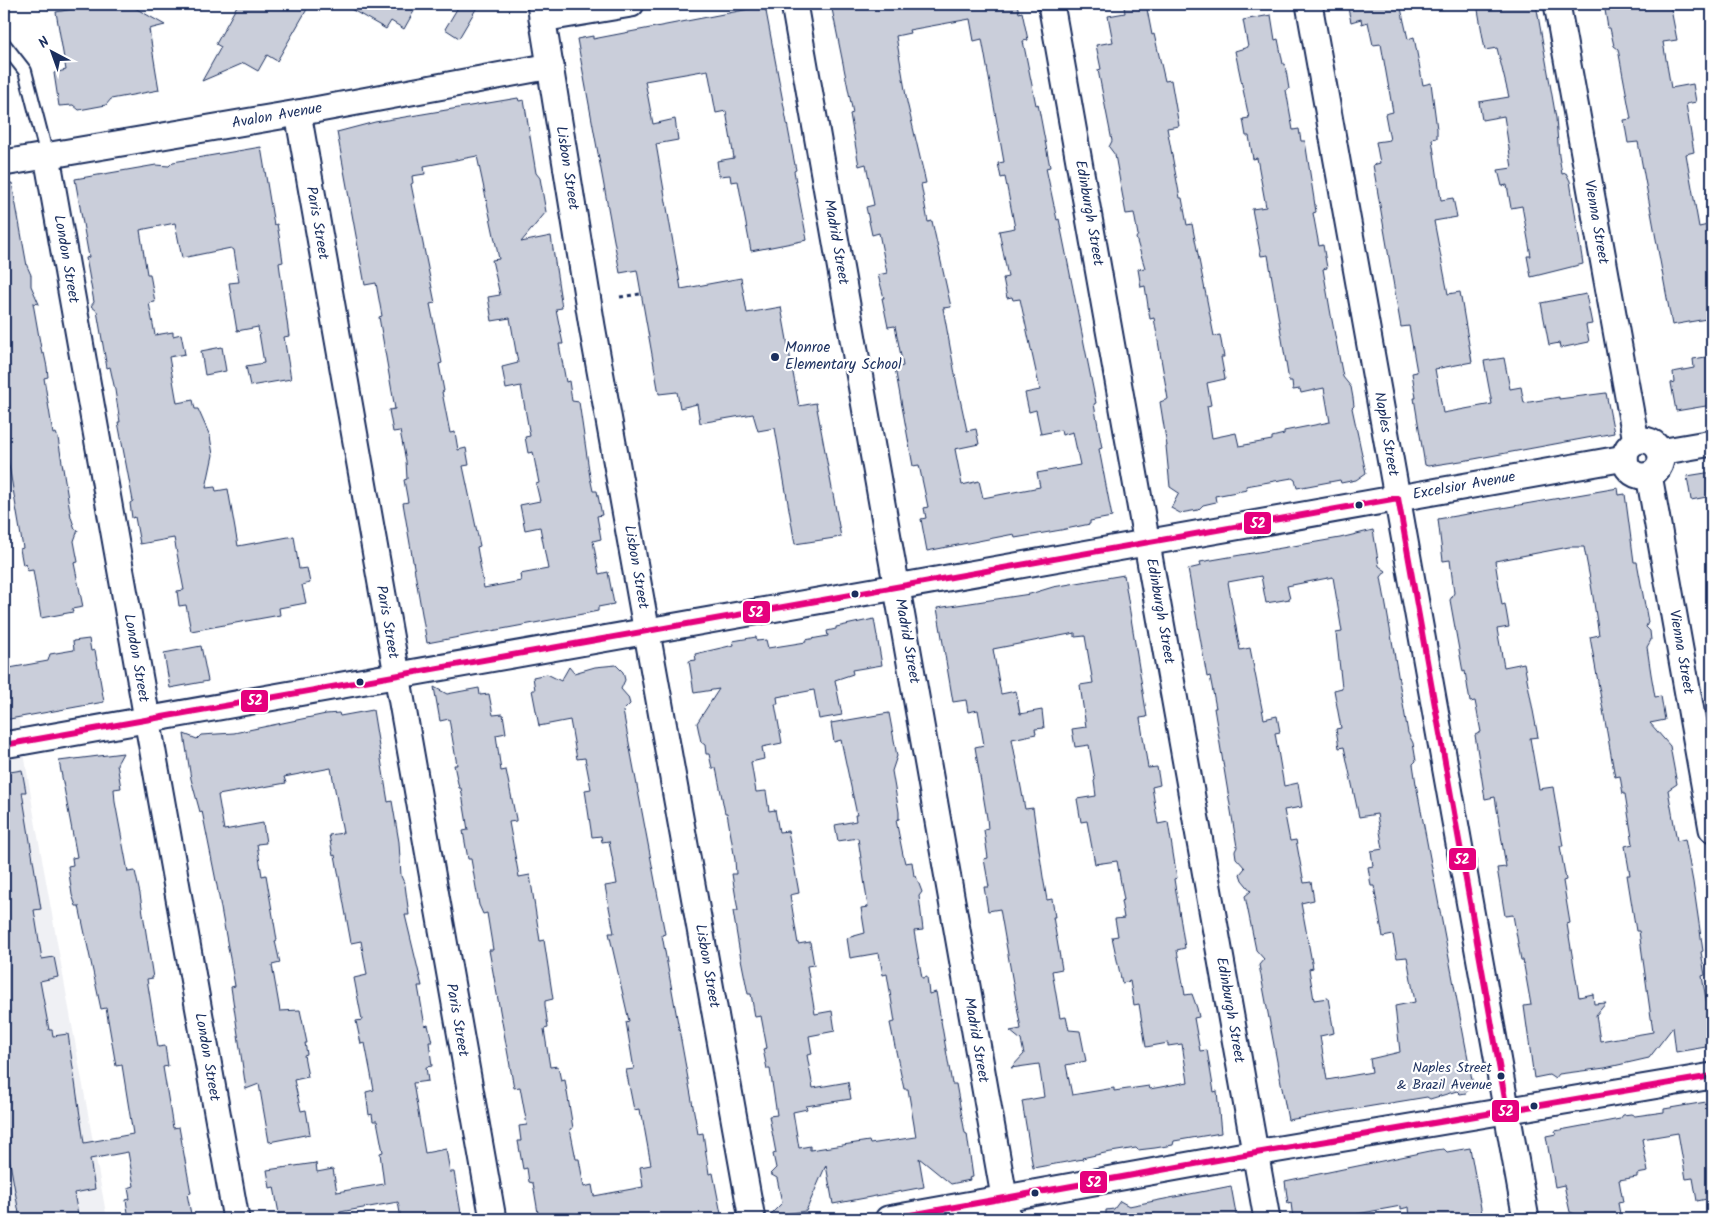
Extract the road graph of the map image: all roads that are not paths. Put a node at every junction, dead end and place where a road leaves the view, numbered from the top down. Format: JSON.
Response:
{"nodes":[{"id":1,"x":631,"y":4,"type":"edge"},
{"id":2,"x":794,"y":4,"type":"edge"},
{"id":3,"x":1051,"y":4,"type":"edge"},
{"id":4,"x":1309,"y":4,"type":"edge"},
{"id":5,"x":1557,"y":4,"type":"edge"},
{"id":6,"x":541,"y":11,"type":"edge"},
{"id":7,"x":4,"y":44,"type":"edge"},
{"id":8,"x":551,"y":66,"type":"junction"},
{"id":9,"x":298,"y":112,"type":"junction"},
{"id":10,"x":47,"y":156,"type":"junction"},
{"id":11,"x":4,"y":163,"type":"edge"},
{"id":12,"x":1712,"y":443,"type":"edge"},
{"id":13,"x":1630,"y":450,"type":"junction"},
{"id":14,"x":1660,"y":452,"type":"junction"},
{"id":15,"x":1649,"y":475,"type":"junction"},
{"id":16,"x":1398,"y":498,"type":"junction"},
{"id":17,"x":1148,"y":544,"type":"junction"},
{"id":18,"x":897,"y":586,"type":"junction"},
{"id":19,"x":647,"y":630,"type":"junction"},
{"id":20,"x":396,"y":676,"type":"junction"},
{"id":21,"x":147,"y":720,"type":"junction"},
{"id":22,"x":4,"y":745,"type":"edge"},
{"id":23,"x":1712,"y":829,"type":"edge"},
{"id":24,"x":1712,"y":1076,"type":"edge"},
{"id":25,"x":1507,"y":1110,"type":"junction"},
{"id":26,"x":1256,"y":1153,"type":"junction"},
{"id":27,"x":1006,"y":1209,"type":"edge"},
{"id":28,"x":236,"y":1219,"type":"edge"},
{"id":29,"x":493,"y":1219,"type":"edge"},
{"id":30,"x":752,"y":1219,"type":"edge"},
{"id":31,"x":888,"y":1219,"type":"edge"},
{"id":32,"x":1267,"y":1219,"type":"edge"},
{"id":33,"x":1526,"y":1219,"type":"edge"}],
"edges":[{"from":1,"to":6,"type":"street"},
{"from":2,"to":18,"type":"street","name":"Madrid Street"},
{"from":3,"to":17,"type":"street","name":"Edinburgh Street"},
{"from":4,"to":16,"type":"street","name":"Naples Street"},
{"from":5,"to":13,"type":"street","name":"Vienna Street"},
{"from":6,"to":8,"type":"street","name":"Lisbon Street"},
{"from":7,"to":10,"type":"lane"},
{"from":8,"to":9,"type":"street","name":"Avalon Avenue"},
{"from":8,"to":19,"type":"street","name":"Lisbon Street"},
{"from":9,"to":10,"type":"street","name":"Avalon Avenue"},
{"from":9,"to":20,"type":"street","name":"Paris Street"},
{"from":10,"to":11,"type":"street","name":"Avalon Avenue"},
{"from":10,"to":21,"type":"street","name":"London Street"},
{"from":12,"to":14,"type":"street"},
{"from":13,"to":14,"type":"street"},
{"from":13,"to":15,"type":"street"},
{"from":13,"to":16,"type":"street","name":"Excelsior Avenue"},
{"from":14,"to":15,"type":"street"},
{"from":15,"to":23,"type":"street","name":"Vienna Street"},
{"from":16,"to":17,"type":"street","name":"Excelsior Avenue"},
{"from":16,"to":25,"type":"street","name":"Naples Street"},
{"from":17,"to":18,"type":"street","name":"Excelsior Avenue"},
{"from":17,"to":26,"type":"street","name":"Edinburgh Street"},
{"from":18,"to":19,"type":"street","name":"Excelsior Avenue"},
{"from":18,"to":27,"type":"street","name":"Madrid Street"},
{"from":19,"to":20,"type":"street","name":"Excelsior Avenue"},
{"from":19,"to":30,"type":"street","name":"Lisbon Street"},
{"from":20,"to":21,"type":"street","name":"Excelsior Avenue"},
{"from":20,"to":29,"type":"street","name":"Paris Street"},
{"from":21,"to":22,"type":"street","name":"Excelsior Avenue"},
{"from":21,"to":28,"type":"street","name":"London Street"},
{"from":24,"to":25,"type":"street"},
{"from":25,"to":26,"type":"street"},
{"from":25,"to":33,"type":"street","name":"Naples Street"},
{"from":26,"to":27,"type":"street"},
{"from":26,"to":32,"type":"street","name":"Edinburgh Street"},
{"from":27,"to":31,"type":"street"}]}
